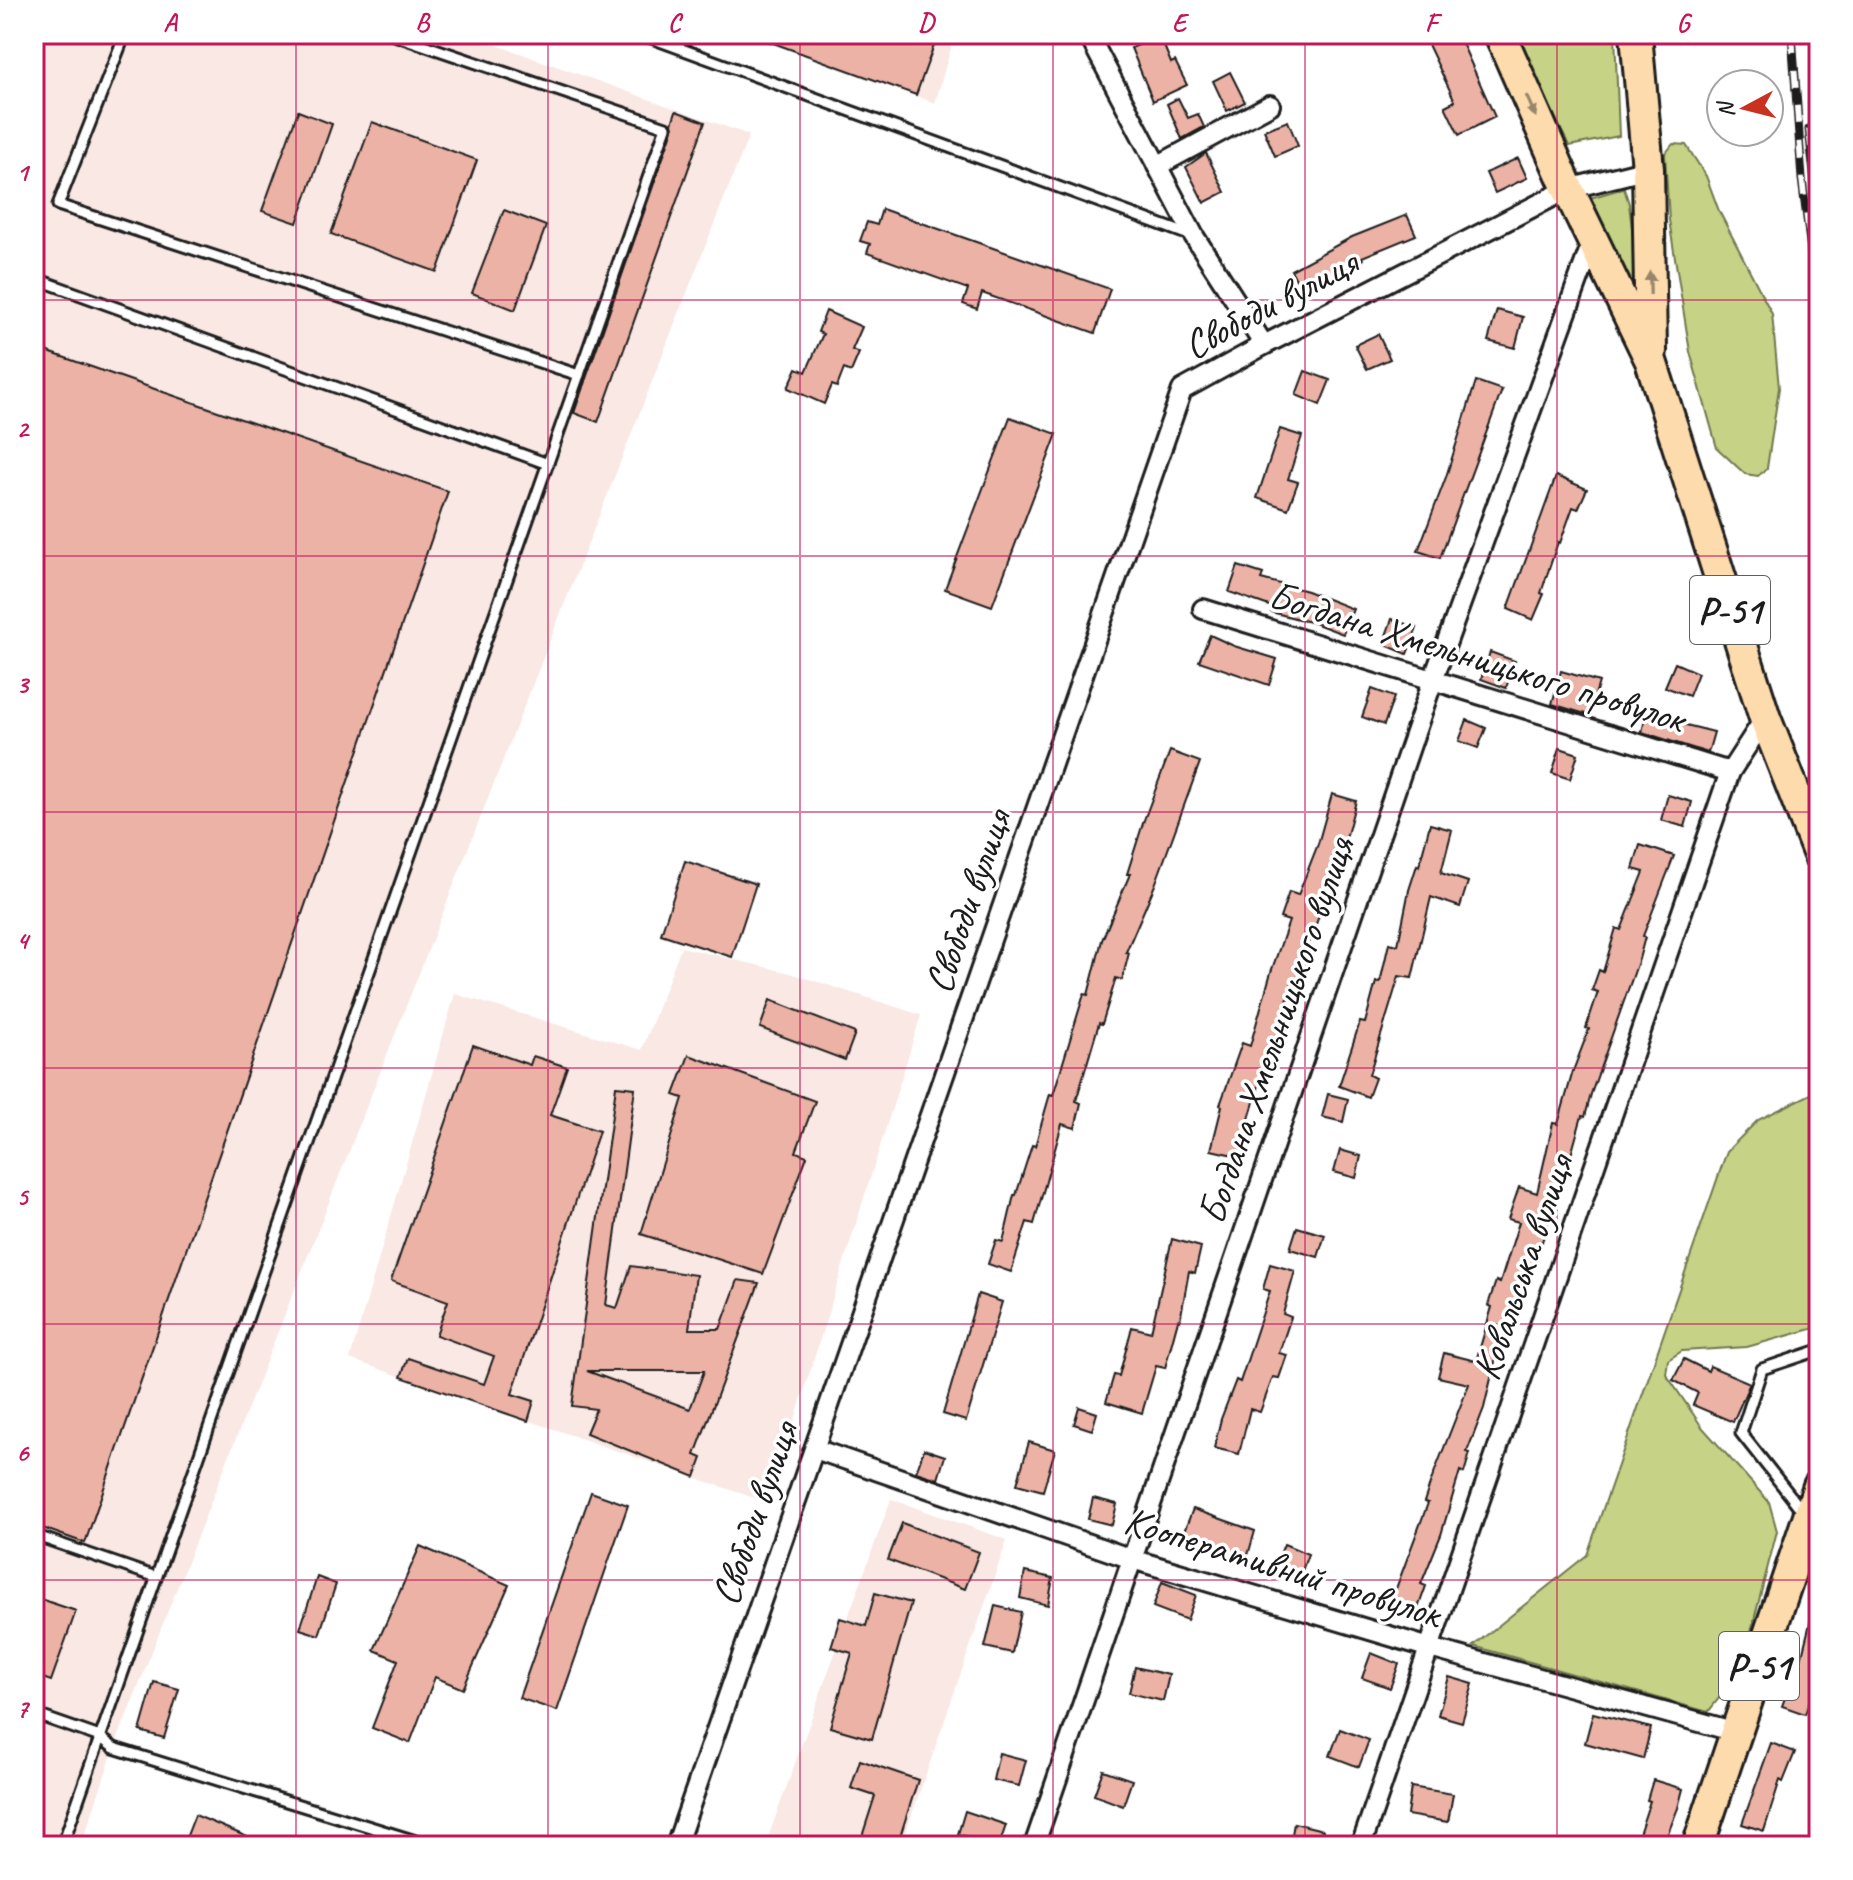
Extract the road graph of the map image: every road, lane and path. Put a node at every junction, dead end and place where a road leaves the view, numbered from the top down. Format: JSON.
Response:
{"nodes":[{"id":1,"x":125,"y":34,"type":"edge"},
{"id":2,"x":391,"y":34,"type":"edge"},
{"id":3,"x":1088,"y":34,"type":"edge"},
{"id":4,"x":1500,"y":34,"type":"edge"},
{"id":5,"x":1636,"y":34,"type":"edge"},
{"id":6,"x":644,"y":35,"type":"edge"},
{"id":7,"x":1270,"y":105,"type":"dead end"},
{"id":8,"x":1157,"y":166,"type":"junction"},
{"id":9,"x":1648,"y":169,"type":"junction"},
{"id":10,"x":1568,"y":189,"type":"junction"},
{"id":11,"x":1194,"y":236,"type":"junction"},
{"id":12,"x":1593,"y":240,"type":"junction"},
{"id":13,"x":34,"y":278,"type":"edge"},
{"id":14,"x":1264,"y":345,"type":"junction"},
{"id":15,"x":1651,"y":361,"type":"junction"},
{"id":16,"x":579,"y":375,"type":"junction"},
{"id":17,"x":548,"y":464,"type":"junction"},
{"id":18,"x":1203,"y":609,"type":"dead end"},
{"id":19,"x":1433,"y":680,"type":"junction"},
{"id":20,"x":1765,"y":718,"type":"junction"},
{"id":21,"x":1730,"y":772,"type":"junction"},
{"id":22,"x":1819,"y":855,"type":"edge"},
{"id":23,"x":1819,"y":1350,"type":"edge"},
{"id":24,"x":815,"y":1449,"type":"junction"},
{"id":25,"x":1819,"y":1486,"type":"edge"},
{"id":26,"x":1809,"y":1519,"type":"junction"},
{"id":27,"x":34,"y":1535,"type":"edge"},
{"id":28,"x":1132,"y":1559,"type":"junction"},
{"id":29,"x":156,"y":1577,"type":"junction"},
{"id":30,"x":1430,"y":1648,"type":"junction"},
{"id":31,"x":34,"y":1714,"type":"edge"},
{"id":32,"x":1736,"y":1732,"type":"junction"},
{"id":33,"x":100,"y":1737,"type":"junction"},
{"id":34,"x":34,"y":1841,"type":"edge"},
{"id":35,"x":49,"y":1846,"type":"edge"},
{"id":36,"x":62,"y":1846,"type":"edge"},
{"id":37,"x":432,"y":1846,"type":"edge"},
{"id":38,"x":676,"y":1846,"type":"edge"},
{"id":39,"x":1034,"y":1846,"type":"edge"},
{"id":40,"x":1361,"y":1846,"type":"edge"},
{"id":41,"x":1698,"y":1846,"type":"edge"}],
"edges":[{"from":1,"to":16,"type":"lane"},
{"from":2,"to":16,"type":"lane"},
{"from":3,"to":8,"type":"street"},
{"from":4,"to":10,"type":"main road","number":"Р-51","one_way":true},
{"from":5,"to":9,"type":"main road","number":"Р-51"},
{"from":6,"to":11,"type":"lane"},
{"from":7,"to":8,"type":"street"},
{"from":8,"to":11,"type":"street"},
{"from":9,"to":10,"type":"street","name":"Свободи вулиця"},
{"from":15,"to":9,"type":"main road","number":"Р-51","one_way":true},
{"from":10,"to":12,"type":"main road","number":"Р-51"},
{"from":10,"to":14,"type":"street","name":"Свободи вулиця"},
{"from":11,"to":14,"type":"street"},
{"from":12,"to":15,"type":"main road","number":"Р-51"},
{"from":12,"to":19,"type":"street","name":"Богдана Хмельницького вулиця"},
{"from":13,"to":17,"type":"lane"},
{"from":14,"to":24,"type":"street","name":"Свободи вулиця"},
{"from":15,"to":20,"type":"main road","number":"Р-51"},
{"from":16,"to":17,"type":"lane"},
{"from":17,"to":29,"type":"lane"},
{"from":18,"to":19,"type":"street","name":"Богдана Хмельницького провулок"},
{"from":19,"to":21,"type":"street","name":"Богдана Хмельницького провулок"},
{"from":19,"to":28,"type":"street","name":"Богдана Хмельницького вулиця"},
{"from":20,"to":21,"type":"street","name":"Ковальська вулиця"},
{"from":20,"to":22,"type":"main road","number":"Р-51"},
{"from":21,"to":30,"type":"street","name":"Ковальська вулиця"},
{"from":23,"to":26,"type":"lane"},
{"from":24,"to":28,"type":"street","name":"Кооперативний провулок"},
{"from":24,"to":38,"type":"street","name":"Свободи вулиця"},
{"from":25,"to":26,"type":"main road","number":"Р-51"},
{"from":26,"to":32,"type":"main road","number":"Р-51"},
{"from":27,"to":29,"type":"lane"},
{"from":28,"to":30,"type":"street","name":"Кооперативний провулок"},
{"from":28,"to":39,"type":"street","name":"Богдана Хмельницького вулиця"},
{"from":29,"to":33,"type":"lane"},
{"from":30,"to":32,"type":"street","name":"Кооперативний провулок"},
{"from":30,"to":40,"type":"street","name":"Ковальська вулиця"},
{"from":31,"to":33,"type":"lane"},
{"from":32,"to":41,"type":"main road","number":"Р-51"},
{"from":33,"to":36,"type":"lane"},
{"from":33,"to":37,"type":"lane"},
{"from":34,"to":35,"type":"lane"}]}
